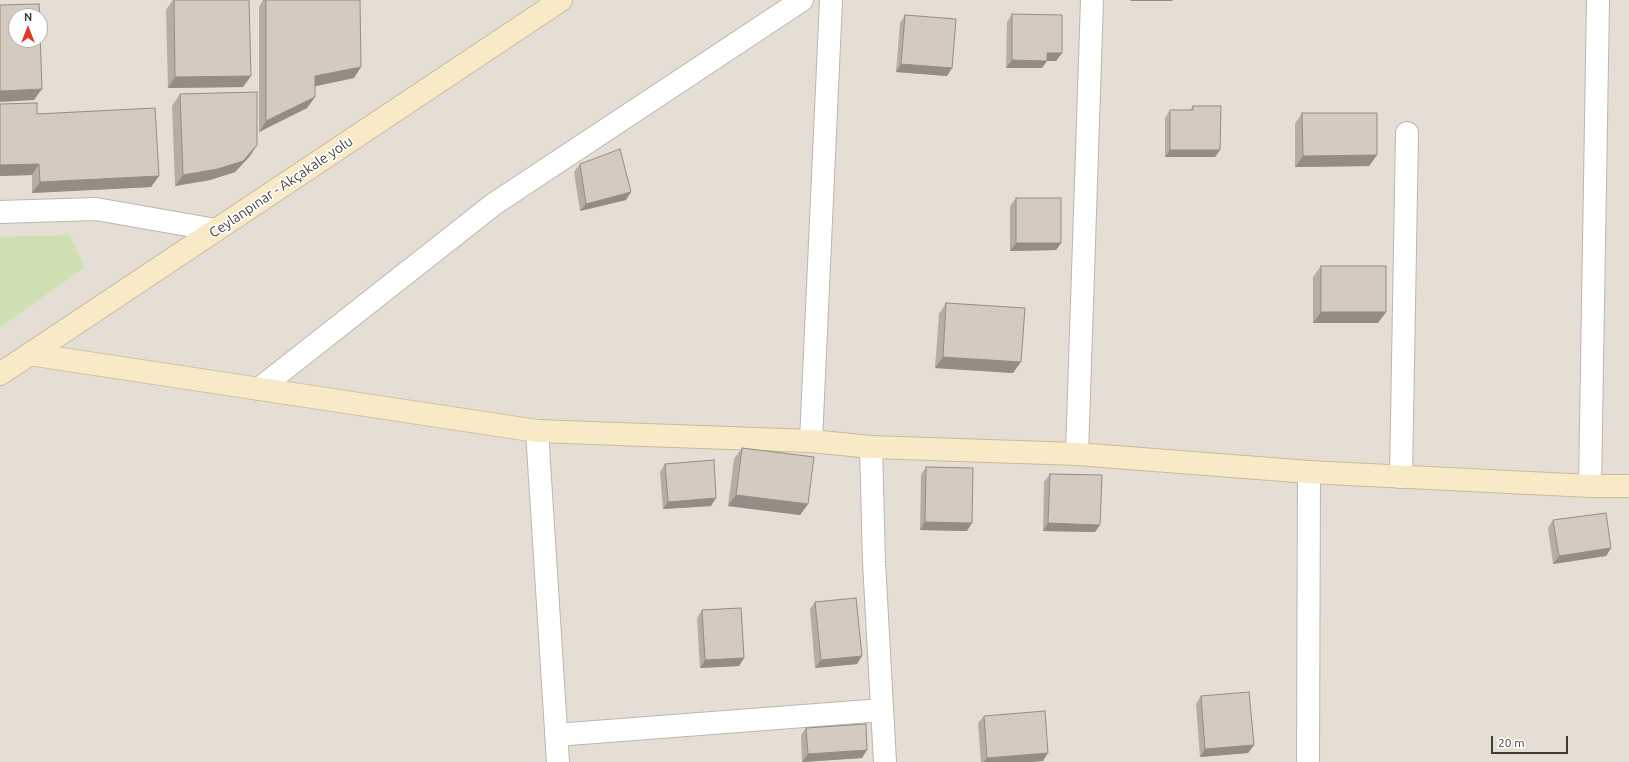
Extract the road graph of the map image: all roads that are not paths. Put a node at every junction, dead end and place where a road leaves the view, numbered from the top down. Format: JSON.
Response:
{"nodes":[{"id":1,"x":561,"y":0,"type":"edge"},
{"id":2,"x":802,"y":0,"type":"edge"},
{"id":3,"x":831,"y":0,"type":"edge"},
{"id":4,"x":1092,"y":0,"type":"edge"},
{"id":5,"x":1598,"y":0,"type":"edge"},
{"id":6,"x":1407,"y":133,"type":"dead end"},
{"id":7,"x":0,"y":212,"type":"edge"},
{"id":8,"x":216,"y":230,"type":"junction"},
{"id":9,"x":29,"y":354,"type":"junction"},
{"id":10,"x":0,"y":374,"type":"edge"},
{"id":11,"x":258,"y":389,"type":"junction"},
{"id":12,"x":537,"y":431,"type":"junction"},
{"id":13,"x":811,"y":441,"type":"junction"},
{"id":14,"x":871,"y":447,"type":"junction"},
{"id":15,"x":1077,"y":454,"type":"junction"},
{"id":16,"x":1309,"y":472,"type":"junction"},
{"id":17,"x":1401,"y":477,"type":"junction"},
{"id":18,"x":1590,"y":486,"type":"junction"},
{"id":19,"x":1629,"y":486,"type":"edge"},
{"id":20,"x":882,"y":710,"type":"junction"},
{"id":21,"x":556,"y":735,"type":"junction"},
{"id":22,"x":558,"y":762,"type":"edge"},
{"id":23,"x":885,"y":762,"type":"edge"},
{"id":24,"x":1308,"y":762,"type":"edge"}],
"edges":[{"from":1,"to":8,"type":"street","name":"Ceylanpınar - Akçakale yolu"},
{"from":2,"to":11,"type":"street"},
{"from":3,"to":13,"type":"street"},
{"from":4,"to":15,"type":"street"},
{"from":5,"to":18,"type":"street"},
{"from":6,"to":17,"type":"street"},
{"from":7,"to":8,"type":"street"},
{"from":8,"to":9,"type":"street","name":"Ceylanpınar - Akçakale yolu"},
{"from":9,"to":10,"type":"street","name":"Ceylanpınar - Akçakale yolu"},
{"from":9,"to":11,"type":"street"},
{"from":11,"to":12,"type":"street"},
{"from":12,"to":13,"type":"street"},
{"from":12,"to":21,"type":"street"},
{"from":13,"to":14,"type":"street"},
{"from":14,"to":15,"type":"street"},
{"from":14,"to":20,"type":"street"},
{"from":15,"to":16,"type":"street"},
{"from":16,"to":17,"type":"street"},
{"from":16,"to":24,"type":"street"},
{"from":17,"to":18,"type":"street"},
{"from":18,"to":19,"type":"street"},
{"from":20,"to":21,"type":"street"},
{"from":20,"to":23,"type":"street"},
{"from":21,"to":22,"type":"street"}]}
